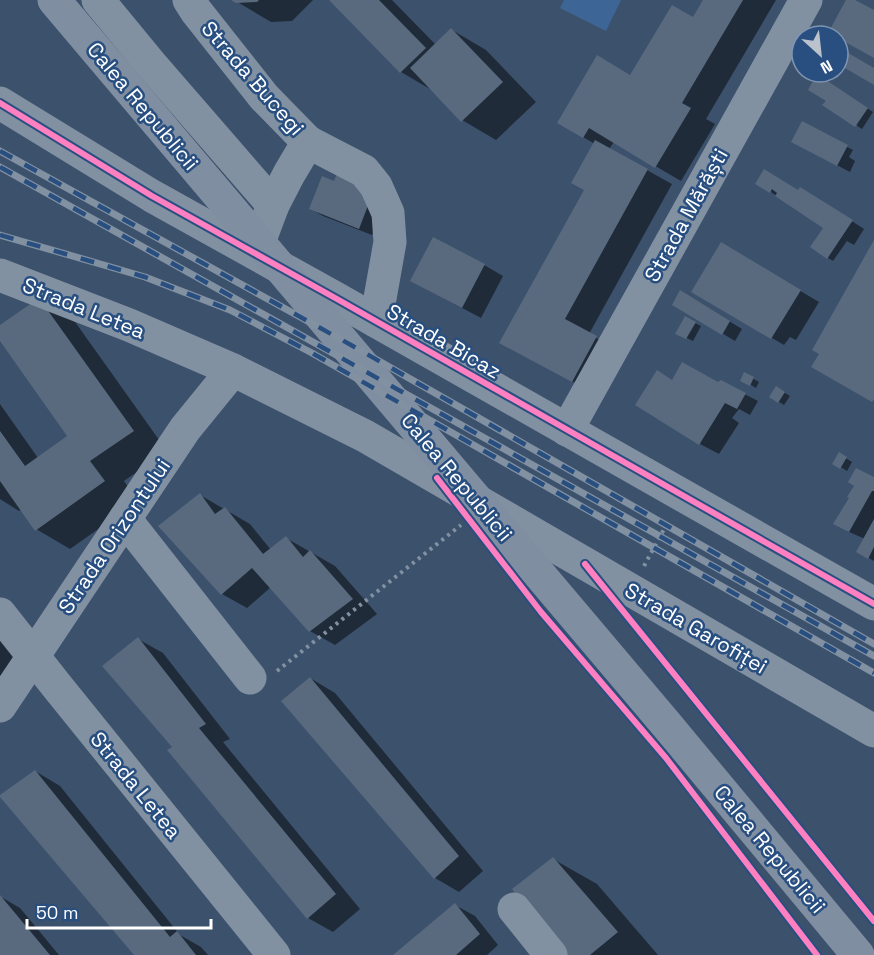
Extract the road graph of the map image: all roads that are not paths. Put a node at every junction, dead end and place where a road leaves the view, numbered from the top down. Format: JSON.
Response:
{"nodes":[{"id":1,"x":54,"y":0,"type":"edge"},
{"id":2,"x":98,"y":0,"type":"edge"},
{"id":3,"x":189,"y":0,"type":"edge"},
{"id":4,"x":806,"y":0,"type":"edge"},
{"id":5,"x":0,"y":103,"type":"edge"},
{"id":6,"x":308,"y":142,"type":"junction"},
{"id":7,"x":273,"y":205,"type":"junction"},
{"id":8,"x":255,"y":253,"type":"junction"},
{"id":9,"x":0,"y":275,"type":"edge"},
{"id":10,"x":376,"y":321,"type":"junction"},
{"id":11,"x":233,"y":370,"type":"junction"},
{"id":12,"x":567,"y":430,"type":"junction"},
{"id":13,"x":125,"y":519,"type":"junction"},
{"id":14,"x":874,"y":604,"type":"edge"},
{"id":15,"x":0,"y":614,"type":"edge"},
{"id":16,"x":34,"y":657,"type":"junction"},
{"id":17,"x":250,"y":678,"type":"road end"},
{"id":18,"x":0,"y":706,"type":"edge"},
{"id":19,"x":874,"y":731,"type":"edge"},
{"id":20,"x":514,"y":909,"type":"dead end"},
{"id":21,"x":857,"y":954,"type":"edge"},
{"id":22,"x":273,"y":955,"type":"edge"},
{"id":23,"x":552,"y":955,"type":"edge"}],
"edges":[{"from":1,"to":21,"type":"main road","name":"Calea Republicii"},
{"from":2,"to":7,"type":"street"},
{"from":3,"to":6,"type":"street","name":"Strada Bucegi"},
{"from":4,"to":12,"type":"street","name":"Strada Mărăști"},
{"from":5,"to":8,"type":"street","name":"Strada Bicaz"},
{"from":6,"to":7,"type":"street","name":"Strada Bucegi"},
{"from":6,"to":10,"type":"street"},
{"from":7,"to":8,"type":"street","name":"Strada Bucegi"},
{"from":8,"to":10,"type":"street","name":"Strada Bicaz"},
{"from":9,"to":11,"type":"street","name":"Strada Letea"},
{"from":10,"to":12,"type":"street","name":"Strada Bicaz"},
{"from":11,"to":13,"type":"street","name":"Strada Orizontului"},
{"from":11,"to":19,"type":"street","name":"Strada Garofiței"},
{"from":12,"to":14,"type":"street","name":"Strada Bicaz"},
{"from":13,"to":16,"type":"street","name":"Strada Orizontului"},
{"from":13,"to":17,"type":"street"},
{"from":15,"to":16,"type":"street","name":"Strada Letea"},
{"from":16,"to":18,"type":"street","name":"Strada Orizontului"},
{"from":16,"to":22,"type":"street","name":"Strada Letea"},
{"from":20,"to":23,"type":"street"}]}
